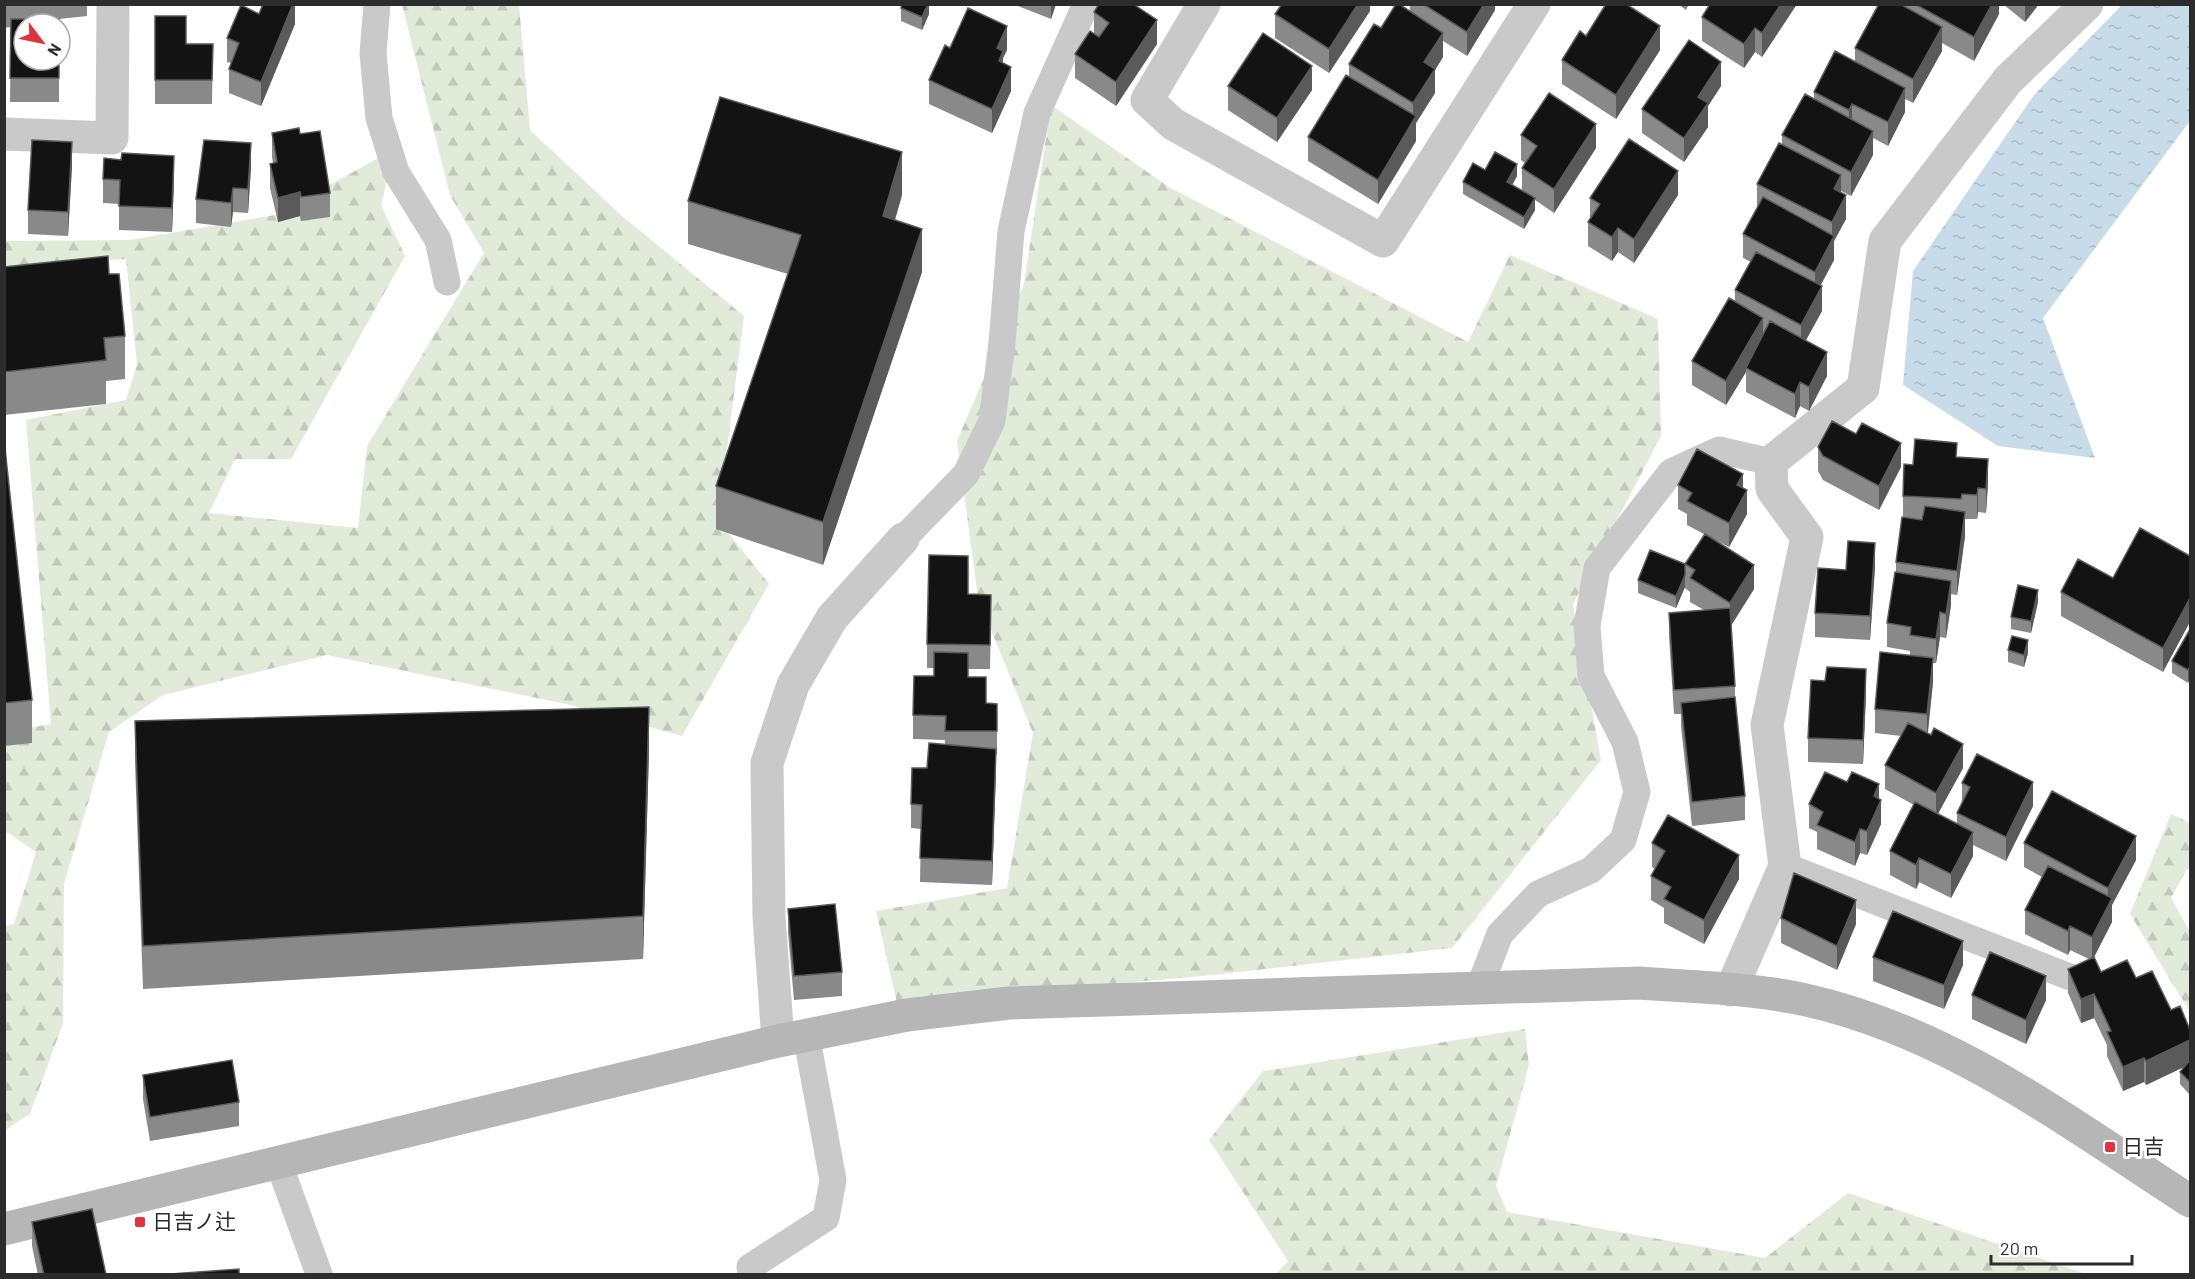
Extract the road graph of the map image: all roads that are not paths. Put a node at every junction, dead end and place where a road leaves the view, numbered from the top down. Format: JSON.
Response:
{"nodes":[{"id":1,"x":113,"y":4,"type":"edge"},
{"id":2,"x":377,"y":4,"type":"edge"},
{"id":3,"x":1086,"y":4,"type":"edge"},
{"id":4,"x":1204,"y":4,"type":"edge"},
{"id":5,"x":1534,"y":4,"type":"edge"},
{"id":6,"x":2087,"y":4,"type":"edge"},
{"id":7,"x":4,"y":134,"type":"edge"},
{"id":8,"x":447,"y":282,"type":"dead end"},
{"id":9,"x":1771,"y":462,"type":"junction"},
{"id":10,"x":903,"y":539,"type":"joint"},
{"id":11,"x":1785,"y":866,"type":"junction"},
{"id":12,"x":2070,"y":977,"type":"edge"},
{"id":13,"x":1479,"y":988,"type":"junction"},
{"id":14,"x":1731,"y":990,"type":"junction"},
{"id":15,"x":792,"y":1037,"type":"junction"},
{"id":16,"x":279,"y":1164,"type":"junction"},
{"id":17,"x":2190,"y":1201,"type":"edge"},
{"id":18,"x":4,"y":1229,"type":"edge"},
{"id":19,"x":319,"y":1275,"type":"edge"},
{"id":20,"x":751,"y":1275,"type":"edge"}],
"edges":[{"from":1,"to":7,"type":"street"},
{"from":2,"to":8,"type":"lane"},
{"from":3,"to":10,"type":"lane"},
{"from":4,"to":5,"type":"street"},
{"from":6,"to":9,"type":"street"},
{"from":9,"to":11,"type":"street"},
{"from":9,"to":13,"type":"lane"},
{"from":10,"to":15,"type":"street"},
{"from":11,"to":12,"type":"lane"},
{"from":11,"to":14,"type":"street"},
{"from":13,"to":14,"type":"street"},
{"from":13,"to":15,"type":"street"},
{"from":14,"to":17,"type":"street"},
{"from":15,"to":16,"type":"street"},
{"from":15,"to":20,"type":"lane"},
{"from":16,"to":18,"type":"street"},
{"from":16,"to":19,"type":"lane"}]}
